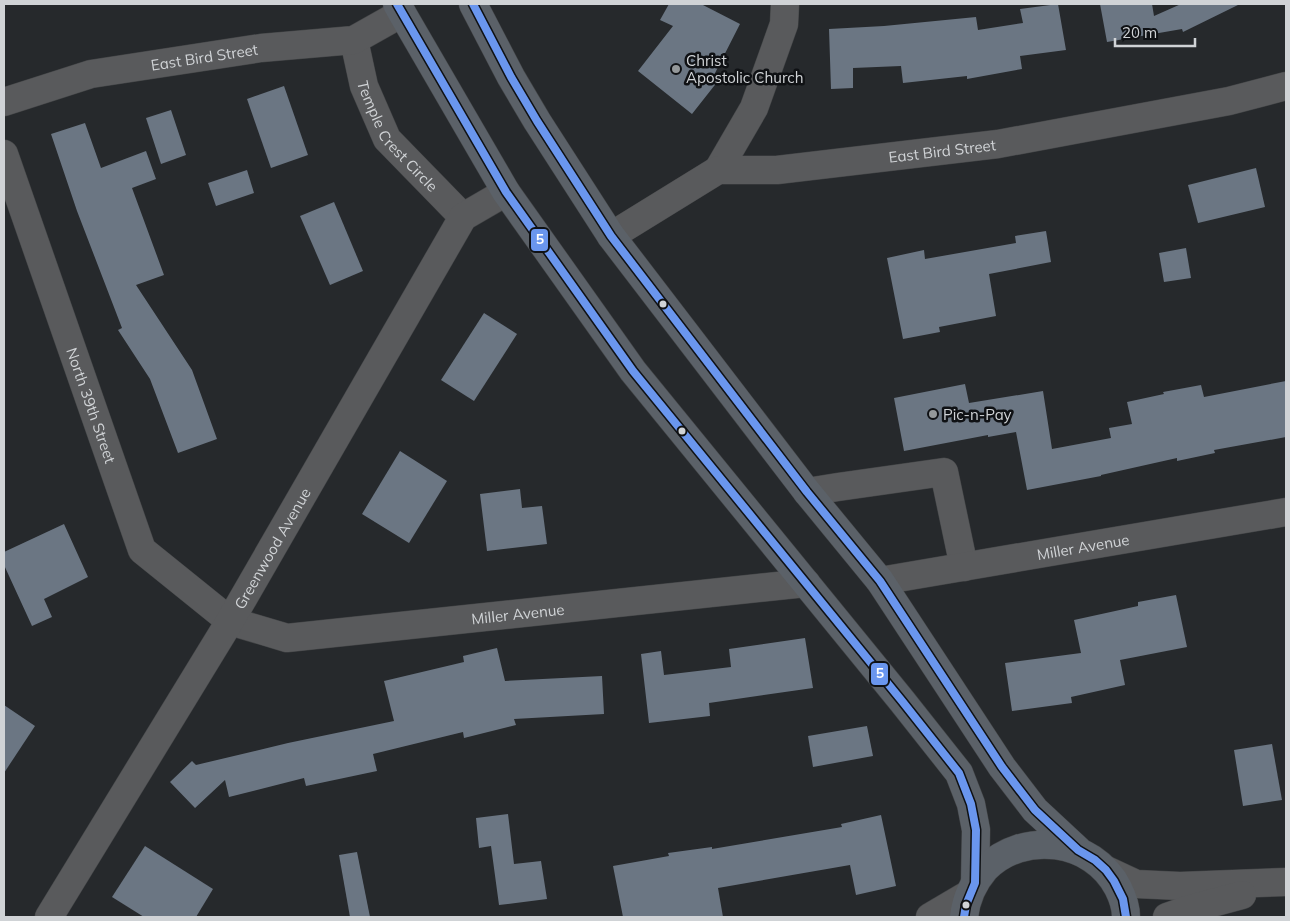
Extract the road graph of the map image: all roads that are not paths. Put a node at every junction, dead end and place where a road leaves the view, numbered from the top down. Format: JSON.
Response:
{"nodes":[{"id":1,"x":473,"y":4,"type":"edge"},
{"id":2,"x":785,"y":4,"type":"edge"},
{"id":3,"x":400,"y":9,"type":"edge"},
{"id":4,"x":354,"y":40,"type":"junction"},
{"id":5,"x":1286,"y":86,"type":"edge"},
{"id":6,"x":4,"y":102,"type":"edge"},
{"id":7,"x":4,"y":154,"type":"edge"},
{"id":8,"x":718,"y":170,"type":"junction"},
{"id":9,"x":506,"y":192,"type":"junction"},
{"id":10,"x":463,"y":217,"type":"junction"},
{"id":11,"x":611,"y":236,"type":"junction"},
{"id":12,"x":807,"y":492,"type":"junction"},
{"id":13,"x":1286,"y":512,"type":"edge"},
{"id":14,"x":964,"y":568,"type":"junction"},
{"id":15,"x":880,"y":581,"type":"junction"},
{"id":16,"x":806,"y":583,"type":"junction"},
{"id":17,"x":230,"y":621,"type":"junction"},
{"id":18,"x":1078,"y":850,"type":"junction"},
{"id":19,"x":1106,"y":870,"type":"junction"},
{"id":20,"x":1286,"y":882,"type":"edge"},
{"id":21,"x":969,"y":898,"type":"edge"},
{"id":22,"x":49,"y":917,"type":"edge"},
{"id":23,"x":930,"y":917,"type":"edge"},
{"id":24,"x":1126,"y":917,"type":"edge"},
{"id":25,"x":1167,"y":917,"type":"edge"}],
"edges":[{"from":1,"to":11,"type":"main road"},
{"from":2,"to":8,"type":"street"},
{"from":3,"to":4,"type":"street","name":"East Bird Street"},
{"from":3,"to":9,"type":"main road"},
{"from":4,"to":6,"type":"street","name":"East Bird Street"},
{"from":4,"to":10,"type":"street","name":"Temple Crest Circle"},
{"from":5,"to":8,"type":"street","name":"East Bird Street"},
{"from":7,"to":17,"type":"street","name":"North 39th Street"},
{"from":8,"to":11,"type":"street"},
{"from":9,"to":10,"type":"street","name":"Greenwood Avenue"},
{"from":9,"to":16,"type":"main road"},
{"from":10,"to":17,"type":"street","name":"Greenwood Avenue"},
{"from":11,"to":12,"type":"main road"},
{"from":12,"to":14,"type":"street"},
{"from":12,"to":15,"type":"main road"},
{"from":13,"to":14,"type":"street","name":"Miller Avenue"},
{"from":14,"to":15,"type":"street","name":"Miller Avenue"},
{"from":15,"to":18,"type":"main road"},
{"from":16,"to":17,"type":"street","name":"Miller Avenue"},
{"from":16,"to":21,"type":"main road"},
{"from":17,"to":22,"type":"street","name":"Greenwood Avenue"},
{"from":18,"to":19,"type":"main road"},
{"from":18,"to":21,"type":"main road"},
{"from":19,"to":20,"type":"street"},
{"from":19,"to":24,"type":"main road"},
{"from":20,"to":25,"type":"street"},
{"from":21,"to":23,"type":"street"}]}
